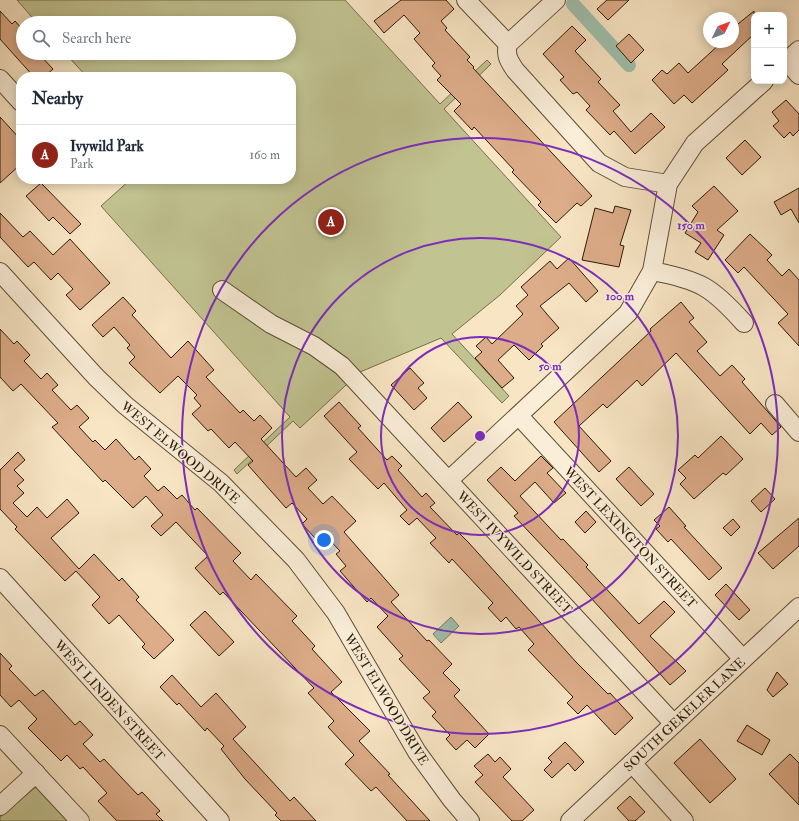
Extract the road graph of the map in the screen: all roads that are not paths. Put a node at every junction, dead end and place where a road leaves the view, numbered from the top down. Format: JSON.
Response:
{"nodes":[{"id":1,"x":466,"y":0,"type":"edge"},
{"id":2,"x":556,"y":0,"type":"edge"},
{"id":3,"x":507,"y":48,"type":"junction"},
{"id":4,"x":790,"y":58,"type":"edge"},
{"id":5,"x":799,"y":74,"type":"edge"},
{"id":6,"x":0,"y":79,"type":"edge"},
{"id":7,"x":761,"y":84,"type":"edge"},
{"id":8,"x":16,"y":97,"type":"edge"},
{"id":9,"x":668,"y":184,"type":"junction"},
{"id":10,"x":0,"y":272,"type":"edge"},
{"id":11,"x":652,"y":272,"type":"junction"},
{"id":12,"x":222,"y":290,"type":"dead end"},
{"id":13,"x":744,"y":323,"type":"dead end"},
{"id":14,"x":775,"y":404,"type":"dead end"},
{"id":15,"x":519,"y":416,"type":"junction"},
{"id":16,"x":799,"y":432,"type":"edge"},
{"id":17,"x":449,"y":480,"type":"junction"},
{"id":18,"x":0,"y":578,"type":"edge"},
{"id":19,"x":799,"y":607,"type":"edge"},
{"id":20,"x":743,"y":659,"type":"junction"},
{"id":21,"x":674,"y":724,"type":"junction"},
{"id":22,"x":0,"y":735,"type":"edge"},
{"id":23,"x":632,"y":763,"type":"junction"},
{"id":24,"x":36,"y":773,"type":"junction"},
{"id":25,"x":0,"y":806,"type":"edge"},
{"id":26,"x":80,"y":821,"type":"edge"},
{"id":27,"x":220,"y":821,"type":"edge"},
{"id":28,"x":470,"y":821,"type":"edge"},
{"id":29,"x":570,"y":821,"type":"edge"},
{"id":30,"x":684,"y":821,"type":"edge"}],
"edges":[{"from":1,"to":3,"type":"street"},
{"from":2,"to":3,"type":"street"},
{"from":3,"to":9,"type":"street"},
{"from":4,"to":5,"type":"street"},
{"from":6,"to":8,"type":"street"},
{"from":7,"to":9,"type":"street"},
{"from":9,"to":11,"type":"street"},
{"from":10,"to":28,"type":"street","name":"WEST ELWOOD DRIVE"},
{"from":11,"to":13,"type":"street"},
{"from":11,"to":15,"type":"street"},
{"from":12,"to":17,"type":"street","name":"WEST IVYWILD STREET"},
{"from":14,"to":16,"type":"street"},
{"from":15,"to":17,"type":"street"},
{"from":15,"to":20,"type":"street","name":"WEST LEXINGTON STREET"},
{"from":17,"to":21,"type":"street","name":"WEST IVYWILD STREET"},
{"from":18,"to":27,"type":"street","name":"WEST LINDEN STREET"},
{"from":19,"to":20,"type":"street","name":"SOUTH GEKELER LANE"},
{"from":20,"to":21,"type":"street","name":"SOUTH GEKELER LANE"},
{"from":21,"to":23,"type":"street","name":"SOUTH GEKELER LANE"},
{"from":22,"to":24,"type":"street"},
{"from":23,"to":29,"type":"street","name":"SOUTH GEKELER LANE"},
{"from":23,"to":30,"type":"street"},
{"from":24,"to":25,"type":"street"},
{"from":24,"to":26,"type":"street"}]}
